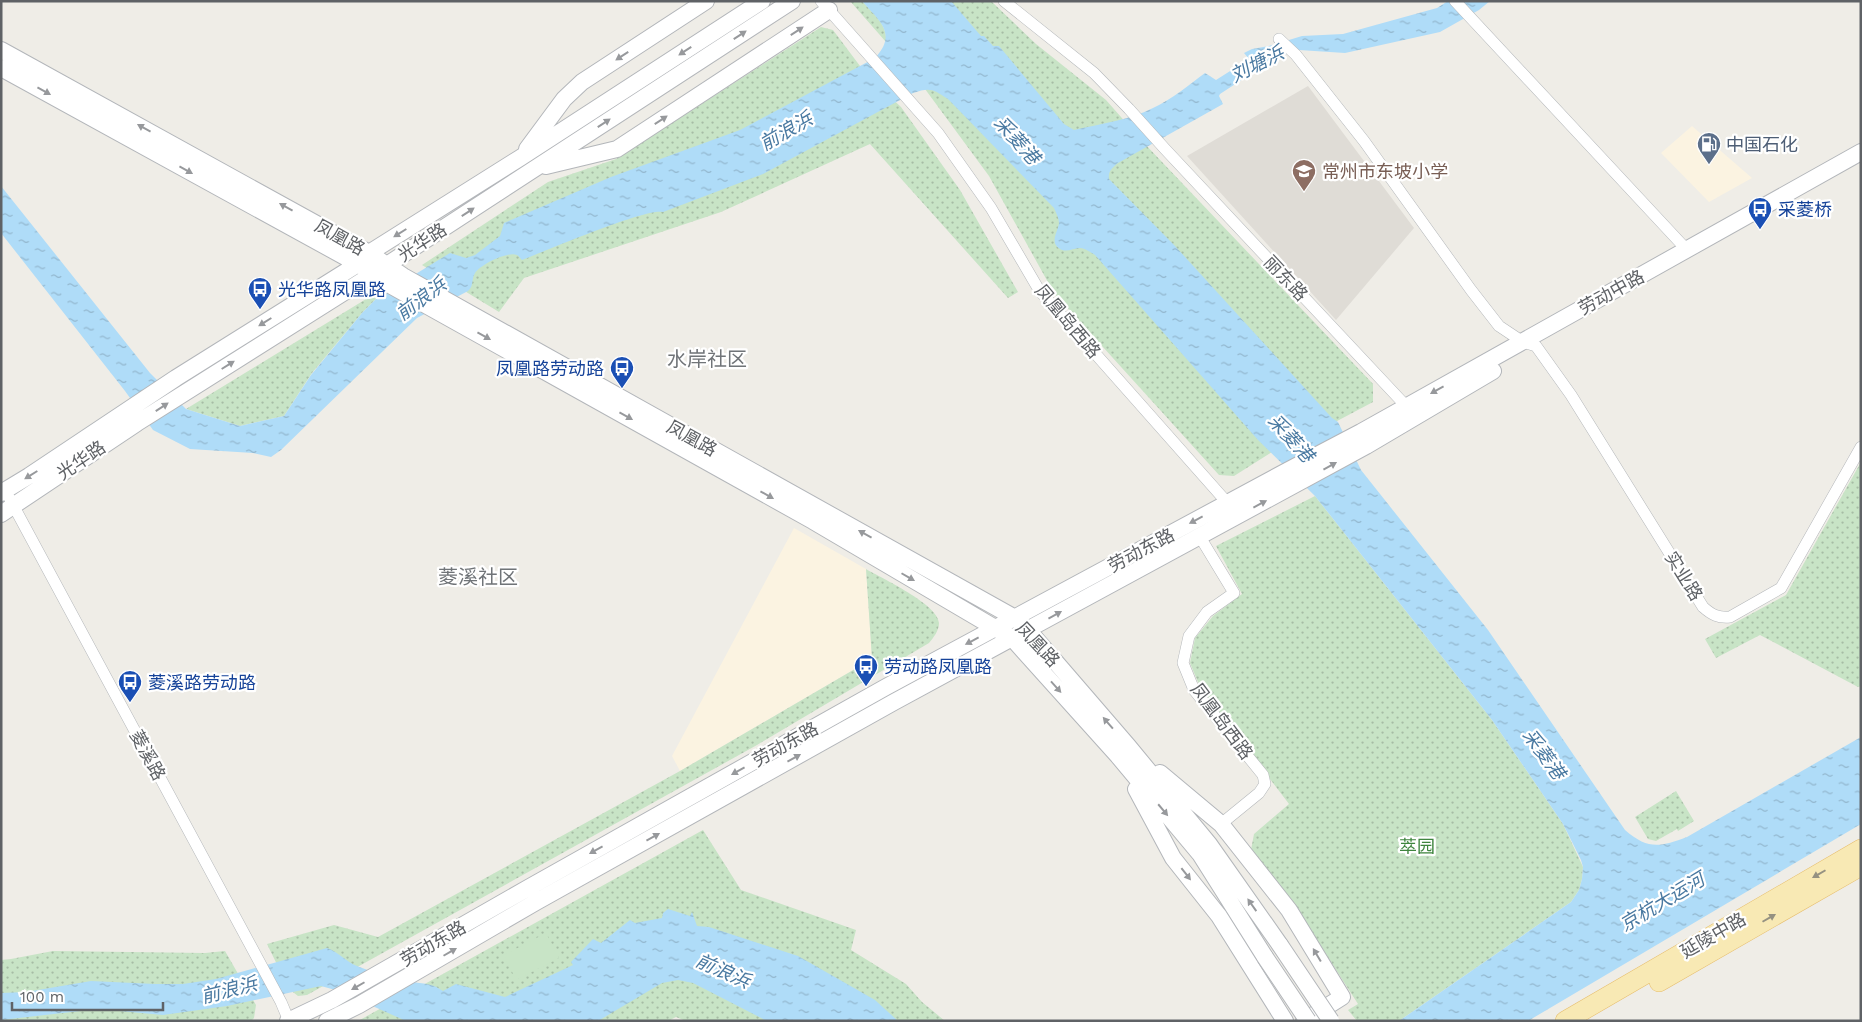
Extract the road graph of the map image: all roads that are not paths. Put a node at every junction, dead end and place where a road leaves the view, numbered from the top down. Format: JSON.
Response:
{"nodes":[{"id":1,"x":706,"y":1,"type":"edge"},
{"id":2,"x":792,"y":1,"type":"edge"},
{"id":3,"x":1004,"y":1,"type":"edge"},
{"id":4,"x":758,"y":3,"type":"edge"},
{"id":5,"x":1457,"y":3,"type":"edge"},
{"id":6,"x":825,"y":6,"type":"edge"},
{"id":7,"x":1279,"y":39,"type":"dead end"},
{"id":8,"x":1,"y":50,"type":"edge"},
{"id":9,"x":1,"y":68,"type":"edge"},
{"id":10,"x":1861,"y":152,"type":"edge"},
{"id":11,"x":520,"y":158,"type":"junction"},
{"id":12,"x":1861,"y":163,"type":"edge"},
{"id":13,"x":536,"y":168,"type":"junction"},
{"id":14,"x":1687,"y":250,"type":"junction"},
{"id":15,"x":363,"y":258,"type":"junction"},
{"id":16,"x":379,"y":269,"type":"junction"},
{"id":17,"x":448,"y":309,"type":"junction"},
{"id":18,"x":1529,"y":344,"type":"junction"},
{"id":19,"x":1408,"y":407,"type":"junction"},
{"id":20,"x":134,"y":416,"type":"junction"},
{"id":21,"x":1364,"y":439,"type":"junction"},
{"id":22,"x":1861,"y":447,"type":"edge"},
{"id":23,"x":3,"y":492,"type":"edge"},
{"id":24,"x":1227,"y":503,"type":"junction"},
{"id":25,"x":8,"y":510,"type":"edge"},
{"id":26,"x":1239,"y":515,"type":"junction"},
{"id":27,"x":1200,"y":536,"type":"junction"},
{"id":28,"x":1014,"y":618,"type":"junction"},
{"id":29,"x":996,"y":628,"type":"junction"},
{"id":30,"x":1028,"y":630,"type":"junction"},
{"id":31,"x":1012,"y":638,"type":"junction"},
{"id":32,"x":1123,"y":751,"type":"junction"},
{"id":33,"x":1221,"y":824,"type":"junction"},
{"id":34,"x":1861,"y":849,"type":"edge"},
{"id":35,"x":1861,"y":866,"type":"edge"},
{"id":36,"x":289,"y":1021,"type":"edge"},
{"id":37,"x":327,"y":1021,"type":"edge"},
{"id":38,"x":1285,"y":1021,"type":"edge"},
{"id":39,"x":1304,"y":1021,"type":"edge"},
{"id":40,"x":1308,"y":1021,"type":"edge"},
{"id":41,"x":1331,"y":1021,"type":"edge"},
{"id":42,"x":1565,"y":1021,"type":"edge"},
{"id":43,"x":1590,"y":1021,"type":"edge"}],
"edges":[{"from":1,"to":11,"type":"main road","one_way":true},
{"from":13,"to":2,"type":"main road","name":"光华路","one_way":true},
{"from":3,"to":19,"type":"street","name":"丽东路"},
{"from":4,"to":11,"type":"main road","name":"光华路","one_way":true},
{"from":5,"to":14,"type":"street"},
{"from":13,"to":6,"type":"main road","one_way":true},
{"from":6,"to":24,"type":"street","name":"凤凰岛西路"},
{"from":7,"to":18,"type":"street"},
{"from":15,"to":8,"type":"main road","name":"凤凰路","one_way":true},
{"from":9,"to":15,"type":"main road","name":"凤凰路","one_way":true},
{"from":10,"to":14,"type":"main road","name":"劳动中路"},
{"from":11,"to":15,"type":"main road","name":"光华路","one_way":true},
{"from":12,"to":18,"type":"main road","name":"劳动中路"},
{"from":16,"to":13,"type":"main road","name":"光华路","one_way":true},
{"from":14,"to":18,"type":"main road","name":"劳动中路"},
{"from":15,"to":16,"type":"main road","name":"凤凰路"},
{"from":15,"to":20,"type":"main road","name":"光华路","one_way":true},
{"from":16,"to":17,"type":"main road","name":"凤凰路"},
{"from":16,"to":17,"type":"main road","name":"凤凰路"},
{"from":20,"to":16,"type":"main road","name":"光华路","one_way":true},
{"from":28,"to":17,"type":"main road","name":"凤凰路","one_way":true},
{"from":17,"to":29,"type":"main road","name":"凤凰路","one_way":true},
{"from":18,"to":19,"type":"main road","name":"劳动中路","one_way":true},
{"from":18,"to":21,"type":"main road","name":"劳动中路"},
{"from":18,"to":22,"type":"street","name":"实业路"},
{"from":19,"to":21,"type":"main road","name":"劳动中路"},
{"from":20,"to":23,"type":"main road","name":"光华路","one_way":true},
{"from":20,"to":25,"type":"main road","name":"光华路"},
{"from":21,"to":24,"type":"main road","name":"劳动东路"},
{"from":26,"to":21,"type":"main road","name":"劳动东路","one_way":true},
{"from":23,"to":25,"type":"street","name":"菱溪路"},
{"from":24,"to":26,"type":"street","name":"凤凰岛西路"},
{"from":24,"to":28,"type":"main road","name":"劳动东路","one_way":true},
{"from":25,"to":36,"type":"street","name":"菱溪路"},
{"from":26,"to":27,"type":"main road","name":"劳动东路"},
{"from":30,"to":27,"type":"main road","name":"劳动东路","one_way":true},
{"from":27,"to":33,"type":"street","name":"凤凰岛西路"},
{"from":28,"to":29,"type":"main road","name":"劳动东路"},
{"from":28,"to":30,"type":"main road","name":"凤凰路"},
{"from":29,"to":31,"type":"main road","name":"凤凰路"},
{"from":29,"to":36,"type":"main road","name":"劳动东路","one_way":true},
{"from":30,"to":31,"type":"main road","name":"劳动东路"},
{"from":32,"to":30,"type":"main road","name":"凤凰路","one_way":true},
{"from":31,"to":32,"type":"main road","name":"凤凰路","one_way":true},
{"from":37,"to":31,"type":"main road","name":"劳动东路","one_way":true},
{"from":32,"to":33,"type":"main road"},
{"from":32,"to":38,"type":"main road","one_way":true},
{"from":32,"to":40,"type":"main road","name":"凤凰路","one_way":true,"bridge":true},
{"from":41,"to":32,"type":"main road","name":"凤凰路","one_way":true,"bridge":true},
{"from":39,"to":33,"type":"main road","one_way":true},
{"from":34,"to":42,"type":"main road","name":"延陵中路","one_way":true},
{"from":43,"to":35,"type":"main road","name":"延陵中路","one_way":true}]}
